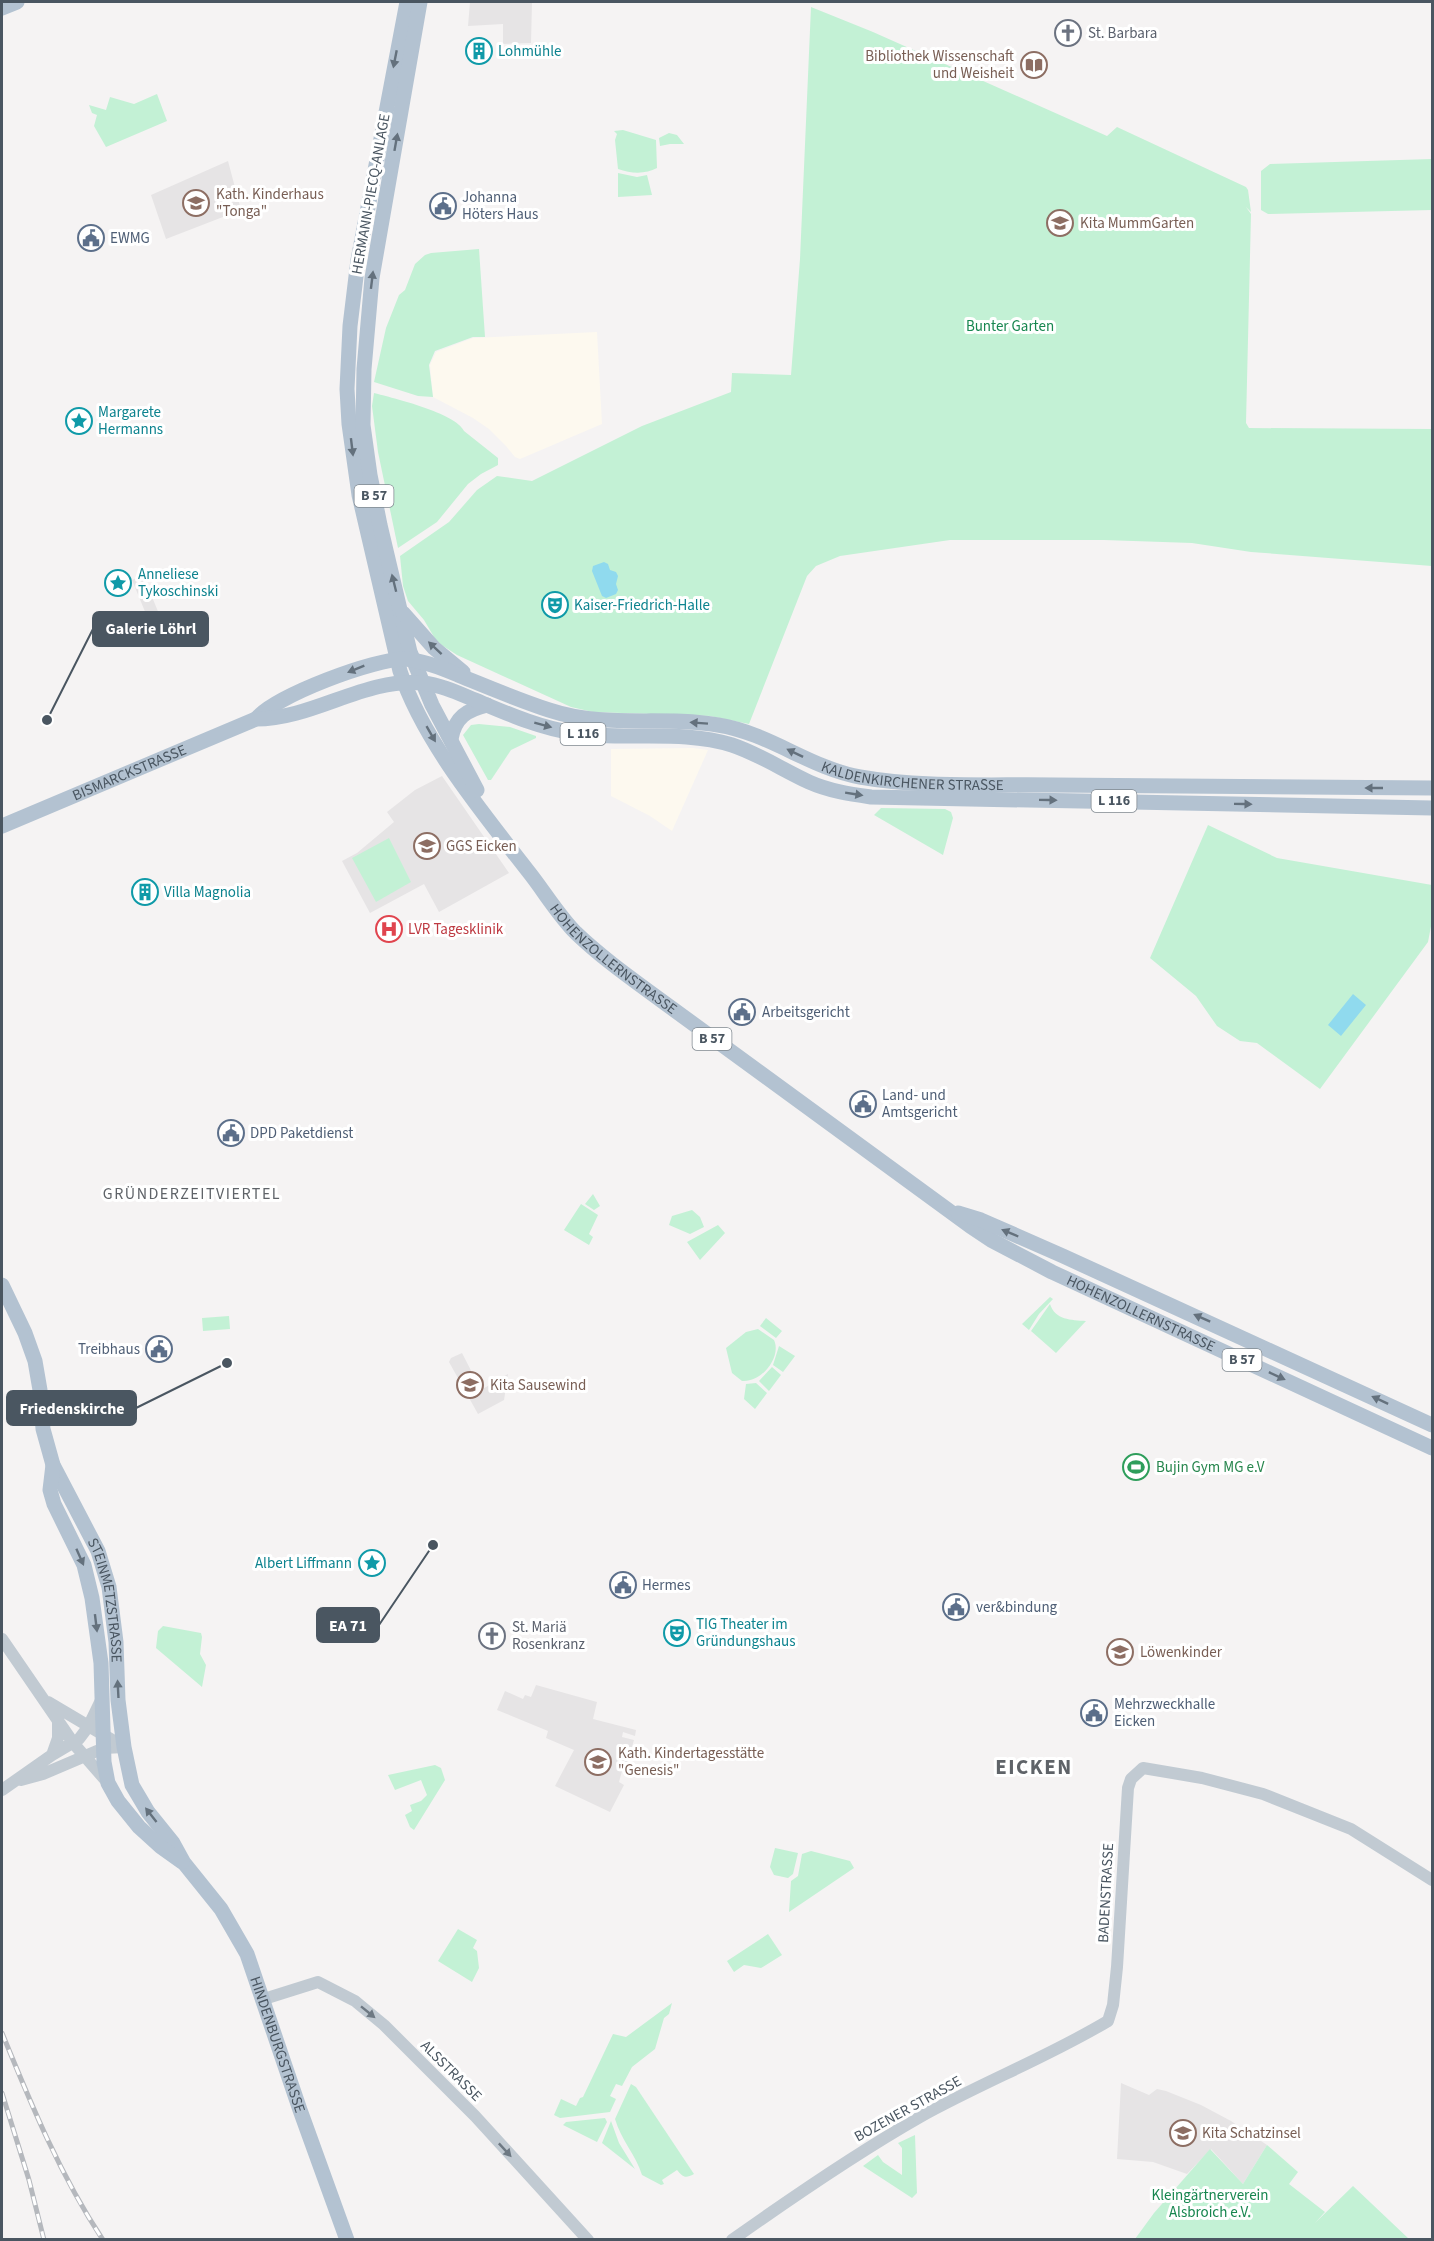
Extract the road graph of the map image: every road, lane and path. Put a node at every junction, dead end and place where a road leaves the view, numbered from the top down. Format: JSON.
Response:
{"nodes":[{"id":1,"x":17,"y":2,"type":"edge"},
{"id":2,"x":407,"y":2,"type":"edge"},
{"id":3,"x":420,"y":2,"type":"edge"},
{"id":4,"x":2,"y":8,"type":"edge"},
{"id":5,"x":368,"y":208,"type":"junction"},
{"id":6,"x":379,"y":233,"type":"junction"},
{"id":7,"x":350,"y":326,"type":"junction"},
{"id":8,"x":367,"y":328,"type":"joint"},
{"id":9,"x":363,"y":369,"type":"junction"},
{"id":10,"x":347,"y":389,"type":"joint"},
{"id":11,"x":400,"y":609,"type":"junction"},
{"id":12,"x":397,"y":659,"type":"junction"},
{"id":13,"x":413,"y":660,"type":"junction"},
{"id":14,"x":474,"y":681,"type":"junction"},
{"id":15,"x":404,"y":682,"type":"junction"},
{"id":16,"x":422,"y":683,"type":"junction"},
{"id":17,"x":488,"y":705,"type":"junction"},
{"id":18,"x":256,"y":719,"type":"junction"},
{"id":19,"x":756,"y":735,"type":"junction"},
{"id":20,"x":451,"y":739,"type":"junction"},
{"id":21,"x":733,"y":746,"type":"junction"},
{"id":22,"x":834,"y":770,"type":"junction"},
{"id":23,"x":798,"y":777,"type":"junction"},
{"id":24,"x":1432,"y":788,"type":"edge"},
{"id":25,"x":1432,"y":808,"type":"edge"},
{"id":26,"x":2,"y":826,"type":"edge"},
{"id":27,"x":500,"y":835,"type":"junction"},
{"id":28,"x":952,"y":1212,"type":"junction"},
{"id":29,"x":2,"y":1285,"type":"edge"},
{"id":30,"x":1432,"y":1425,"type":"edge"},
{"id":31,"x":1432,"y":1449,"type":"edge"},
{"id":32,"x":53,"y":1465,"type":"junction"},
{"id":33,"x":2,"y":1639,"type":"edge"},
{"id":34,"x":103,"y":1696,"type":"junction"},
{"id":35,"x":42,"y":1698,"type":"junction"},
{"id":36,"x":58,"y":1721,"type":"junction"},
{"id":37,"x":88,"y":1727,"type":"junction"},
{"id":38,"x":104,"y":1741,"type":"junction"},
{"id":39,"x":74,"y":1744,"type":"junction"},
{"id":40,"x":124,"y":1747,"type":"junction"},
{"id":41,"x":52,"y":1755,"type":"junction"},
{"id":42,"x":83,"y":1756,"type":"junction"},
{"id":43,"x":17,"y":1781,"type":"junction"},
{"id":44,"x":108,"y":1783,"type":"junction"},
{"id":45,"x":2,"y":1790,"type":"edge"},
{"id":46,"x":184,"y":1863,"type":"junction"},
{"id":47,"x":1432,"y":1880,"type":"edge"},
{"id":48,"x":264,"y":1999,"type":"junction"},
{"id":49,"x":1108,"y":2021,"type":"joint"},
{"id":50,"x":347,"y":2240,"type":"edge"},
{"id":51,"x":588,"y":2240,"type":"edge"},
{"id":52,"x":732,"y":2240,"type":"edge"}],
"edges":[{"from":1,"to":4,"type":"main road"},
{"from":2,"to":5,"type":"main road","name":"HERMANN-PIECQ-ANLAGE","number":"B 57","one_way":true},
{"from":6,"to":3,"type":"main road","name":"HERMANN-PIECQ-ANLAGE","number":"B 57","one_way":true},
{"from":5,"to":6,"type":"main road"},
{"from":5,"to":7,"type":"main road","name":"HERMANN-PIECQ-ANLAGE","number":"B 57"},
{"from":8,"to":6,"type":"main road","name":"HERMANN-PIECQ-ANLAGE","number":"B 57","one_way":true},
{"from":7,"to":9,"type":"main road"},
{"from":7,"to":10,"type":"main road","name":"HERMANN-PIECQ-ANLAGE","number":"B 57"},
{"from":8,"to":9,"type":"main road","name":"HOHENZOLLERNSTRASSE","number":"B 57"},
{"from":11,"to":9,"type":"main road","name":"HOHENZOLLERNSTRASSE","number":"B 57","one_way":true},
{"from":10,"to":12,"type":"main road","name":"HOHENZOLLERNSTRASSE","number":"B 57","one_way":true},
{"from":11,"to":13,"type":"main road","name":"HOHENZOLLERNSTRASSE","number":"B 57"},
{"from":14,"to":11,"type":"main road","one_way":true},
{"from":12,"to":13,"type":"main road","name":"BISMARCKSTRASSE","number":"L 116"},
{"from":12,"to":15,"type":"main road","name":"HOHENZOLLERNSTRASSE","number":"B 57"},
{"from":12,"to":18,"type":"main road","name":"BISMARCKSTRASSE","number":"L 116","one_way":true},
{"from":13,"to":14,"type":"main road","name":"KALDENKIRCHENER STRASSE","number":"L 116"},
{"from":13,"to":16,"type":"main road","name":"HOHENZOLLERNSTRASSE","number":"B 57"},
{"from":19,"to":14,"type":"main road","name":"KALDENKIRCHENER STRASSE","number":"L 116","one_way":true},
{"from":15,"to":16,"type":"main road","name":"BISMARCKSTRASSE","number":"L 116"},
{"from":15,"to":18,"type":"main road","name":"BISMARCKSTRASSE","number":"L 116"},
{"from":15,"to":27,"type":"main road","name":"HOHENZOLLERNSTRASSE","number":"B 57","one_way":true},
{"from":16,"to":17,"type":"main road","name":"KALDENKIRCHENER STRASSE","number":"L 116"},
{"from":16,"to":20,"type":"main road","name":"HOHENZOLLERNSTRASSE","number":"B 57"},
{"from":17,"to":20,"type":"main road"},
{"from":17,"to":21,"type":"main road","name":"KALDENKIRCHENER STRASSE","number":"L 116","one_way":true},
{"from":18,"to":26,"type":"main road","name":"BISMARCKSTRASSE","number":"L 116"},
{"from":19,"to":21,"type":"main road"},
{"from":22,"to":19,"type":"main road","name":"KALDENKIRCHENER STRASSE","number":"L 116","one_way":true},
{"from":20,"to":27,"type":"main road","name":"HOHENZOLLERNSTRASSE","number":"B 57"},
{"from":21,"to":23,"type":"main road","name":"KALDENKIRCHENER STRASSE","number":"L 116"},
{"from":22,"to":23,"type":"main road"},
{"from":24,"to":22,"type":"main road","name":"KALDENKIRCHENER STRASSE","number":"L 116","one_way":true},
{"from":23,"to":25,"type":"main road","name":"KALDENKIRCHENER STRASSE","number":"L 116","one_way":true},
{"from":27,"to":28,"type":"main road","name":"HOHENZOLLERNSTRASSE","number":"B 57"},
{"from":30,"to":28,"type":"main road","name":"HOHENZOLLERNSTRASSE","number":"B 57","one_way":true},
{"from":28,"to":31,"type":"main road","name":"HOHENZOLLERNSTRASSE","number":"B 57","one_way":true},
{"from":29,"to":32,"type":"main road","name":"STEINMETZSTRASSE"},
{"from":32,"to":34,"type":"main road","name":"STEINMETZSTRASSE","one_way":true},
{"from":40,"to":32,"type":"main road","name":"STEINMETZSTRASSE","one_way":true},
{"from":33,"to":35,"type":"street","name":"HINDENBURGSTRASSE"},
{"from":34,"to":37,"type":"street"},
{"from":34,"to":38,"type":"main road","name":"STEINMETZSTRASSE"},
{"from":35,"to":36,"type":"street","name":"HINDENBURGSTRASSE"},
{"from":35,"to":37,"type":"street","name":"HINDENBURGSTRASSE"},
{"from":36,"to":39,"type":"street","name":"HINDENBURGSTRASSE"},
{"from":36,"to":41,"type":"street"},
{"from":37,"to":38,"type":"street","name":"HINDENBURGSTRASSE"},
{"from":37,"to":39,"type":"street"},
{"from":38,"to":40,"type":"street","name":"HINDENBURGSTRASSE"},
{"from":38,"to":42,"type":"street"},
{"from":38,"to":44,"type":"main road","name":"HINDENBURGSTRASSE"},
{"from":39,"to":41,"type":"street"},
{"from":39,"to":42,"type":"street","name":"HINDENBURGSTRASSE"},
{"from":46,"to":40,"type":"main road","name":"HINDENBURGSTRASSE","one_way":true},
{"from":41,"to":43,"type":"street"},
{"from":42,"to":43,"type":"street"},
{"from":42,"to":44,"type":"street","name":"HINDENBURGSTRASSE"},
{"from":43,"to":45,"type":"street"},
{"from":44,"to":46,"type":"main road","name":"HINDENBURGSTRASSE"},
{"from":46,"to":48,"type":"main road","name":"HINDENBURGSTRASSE"},
{"from":47,"to":49,"type":"street","name":"BADENSTRASSE"},
{"from":48,"to":50,"type":"main road","name":"HINDENBURGSTRASSE"},
{"from":48,"to":51,"type":"street","name":"ALSSTRASSE","one_way":true},
{"from":49,"to":52,"type":"street","name":"BOZENER STRASSE"}]}
